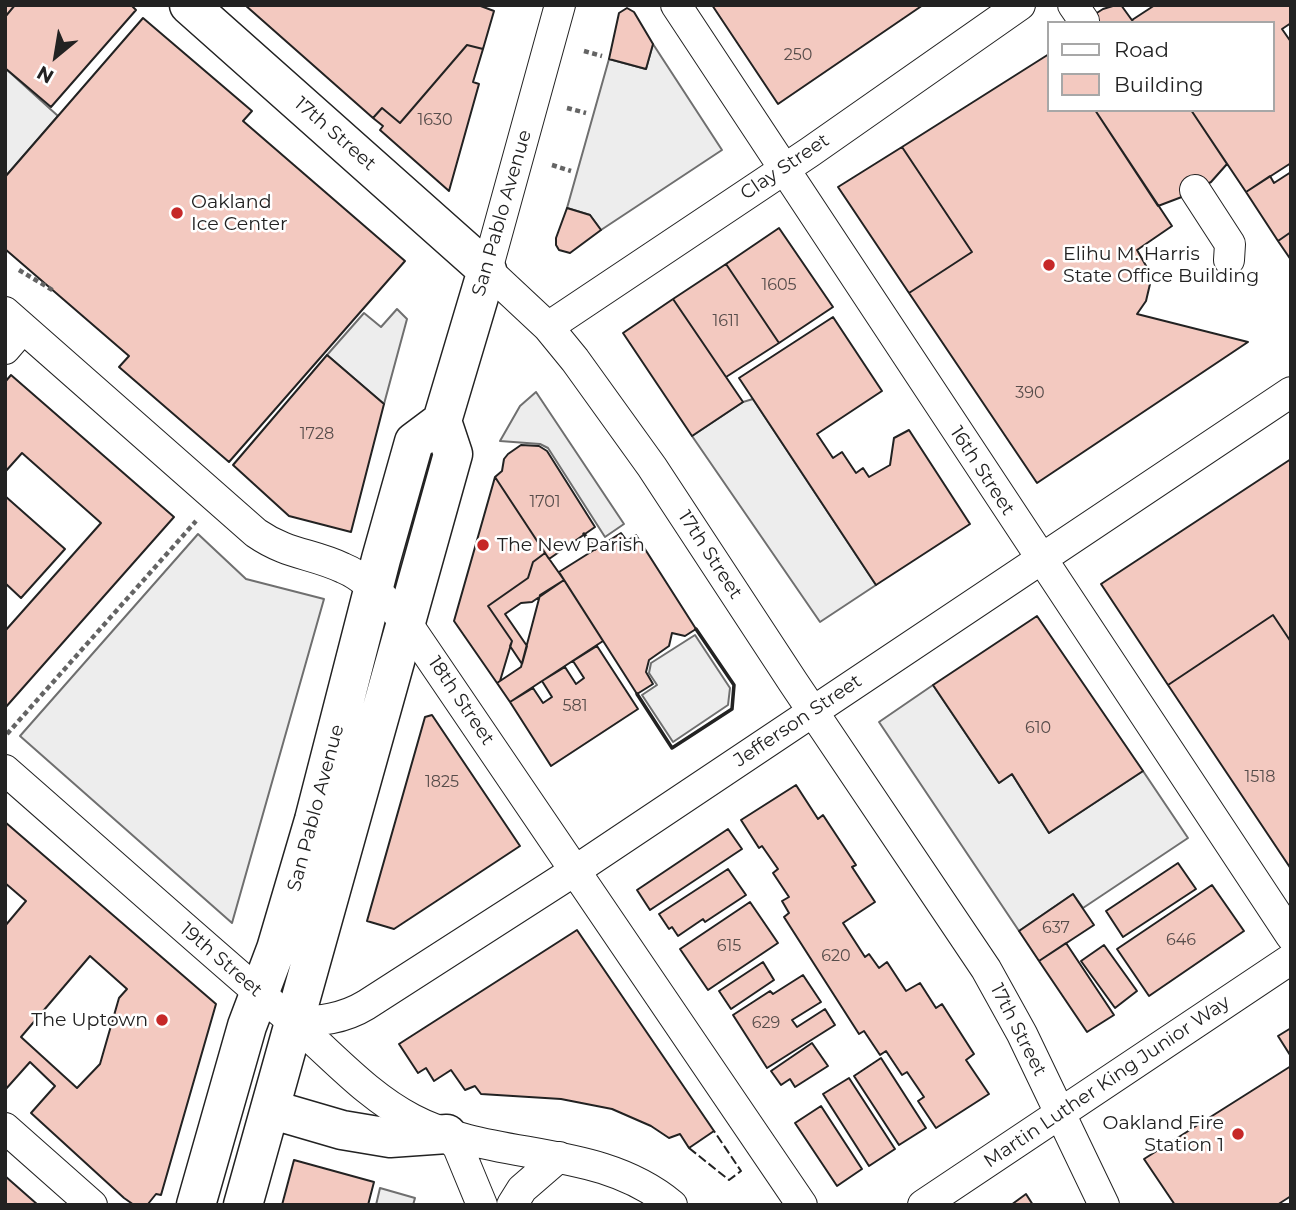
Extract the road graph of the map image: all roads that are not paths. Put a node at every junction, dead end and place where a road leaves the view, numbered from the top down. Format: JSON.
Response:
{"nodes":[{"id":1,"x":189,"y":5,"type":"edge"},
{"id":2,"x":561,"y":5,"type":"edge"},
{"id":3,"x":676,"y":5,"type":"edge"},
{"id":4,"x":1020,"y":5,"type":"edge"},
{"id":5,"x":782,"y":169,"type":"junction"},
{"id":6,"x":1195,"y":190,"type":"dead end"},
{"id":7,"x":1229,"y":260,"type":"dead end"},
{"id":8,"x":486,"y":270,"type":"junction"},
{"id":9,"x":548,"y":327,"type":"junction"},
{"id":10,"x":11,"y":330,"type":"edge"},
{"id":11,"x":1291,"y":392,"type":"edge"},
{"id":12,"x":442,"y":421,"type":"junction"},
{"id":13,"x":1041,"y":559,"type":"junction"},
{"id":14,"x":373,"y":589,"type":"junction"},
{"id":15,"x":406,"y":622,"type":"junction"},
{"id":16,"x":814,"y":711,"type":"junction"},
{"id":17,"x":5,"y":770,"type":"edge"},
{"id":18,"x":576,"y":870,"type":"junction"},
{"id":19,"x":1291,"y":936,"type":"edge"},
{"id":20,"x":1291,"y":960,"type":"edge"},
{"id":21,"x":260,"y":994,"type":"junction"},
{"id":22,"x":294,"y":1022,"type":"junction"},
{"id":23,"x":270,"y":1110,"type":"junction"},
{"id":24,"x":1060,"y":1113,"type":"junction"},
{"id":25,"x":5,"y":1128,"type":"edge"},
{"id":26,"x":447,"y":1134,"type":"junction"},
{"id":27,"x":559,"y":1157,"type":"junction"},
{"id":28,"x":928,"y":1203,"type":"edge"},
{"id":29,"x":92,"y":1205,"type":"edge"},
{"id":30,"x":196,"y":1205,"type":"edge"},
{"id":31,"x":243,"y":1205,"type":"edge"},
{"id":32,"x":482,"y":1205,"type":"edge"},
{"id":33,"x":512,"y":1205,"type":"edge"},
{"id":34,"x":672,"y":1205,"type":"edge"},
{"id":35,"x":802,"y":1205,"type":"edge"},
{"id":36,"x":1104,"y":1205,"type":"edge"}],
"edges":[{"from":1,"to":8,"type":"main road","name":"17th Street"},
{"from":2,"to":8,"type":"street","name":"San Pablo Avenue"},
{"from":3,"to":5,"type":"street","name":"16th Street"},
{"from":4,"to":5,"type":"street","name":"Clay Street"},
{"from":5,"to":9,"type":"street","name":"Clay Street"},
{"from":5,"to":13,"type":"street","name":"16th Street"},
{"from":6,"to":7,"type":"street"},
{"from":8,"to":9,"type":"street","name":"17th Street"},
{"from":8,"to":12,"type":"main road","name":"San Pablo Avenue"},
{"from":9,"to":16,"type":"street","name":"17th Street"},
{"from":10,"to":14,"type":"street","name":"18th Street"},
{"from":11,"to":13,"type":"street","name":"Jefferson Street"},
{"from":12,"to":14,"type":"main road","name":"San Pablo Avenue"},
{"from":12,"to":15,"type":"main road","name":"San Pablo Avenue"},
{"from":13,"to":16,"type":"street","name":"Jefferson Street"},
{"from":13,"to":19,"type":"street","name":"16th Street"},
{"from":14,"to":15,"type":"street","name":"18th Street"},
{"from":14,"to":21,"type":"main road","name":"San Pablo Avenue"},
{"from":15,"to":18,"type":"street","name":"18th Street"},
{"from":15,"to":22,"type":"main road","name":"San Pablo Avenue"},
{"from":16,"to":18,"type":"street","name":"Jefferson Street"},
{"from":16,"to":24,"type":"street","name":"17th Street"},
{"from":17,"to":21,"type":"street","name":"19th Street"},
{"from":18,"to":22,"type":"street","name":"Jefferson Street"},
{"from":18,"to":35,"type":"street","name":"18th Street"},
{"from":20,"to":24,"type":"street","name":"Martin Luther King Junior Way"},
{"from":21,"to":22,"type":"street","name":"19th Street"},
{"from":21,"to":30,"type":"main road","name":"San Pablo Avenue"},
{"from":22,"to":23,"type":"main road","name":"San Pablo Avenue"},
{"from":22,"to":26,"type":"street","name":"19th Street"},
{"from":23,"to":26,"type":"main road"},
{"from":23,"to":31,"type":"main road","name":"San Pablo Avenue"},
{"from":24,"to":28,"type":"street","name":"Martin Luther King Junior Way"},
{"from":24,"to":36,"type":"street","name":"17th Street"},
{"from":25,"to":29,"type":"street"},
{"from":26,"to":27,"type":"street","name":"19th Street"},
{"from":26,"to":32,"type":"street"},
{"from":27,"to":33,"type":"street"},
{"from":27,"to":34,"type":"street","name":"19th Street"}]}
